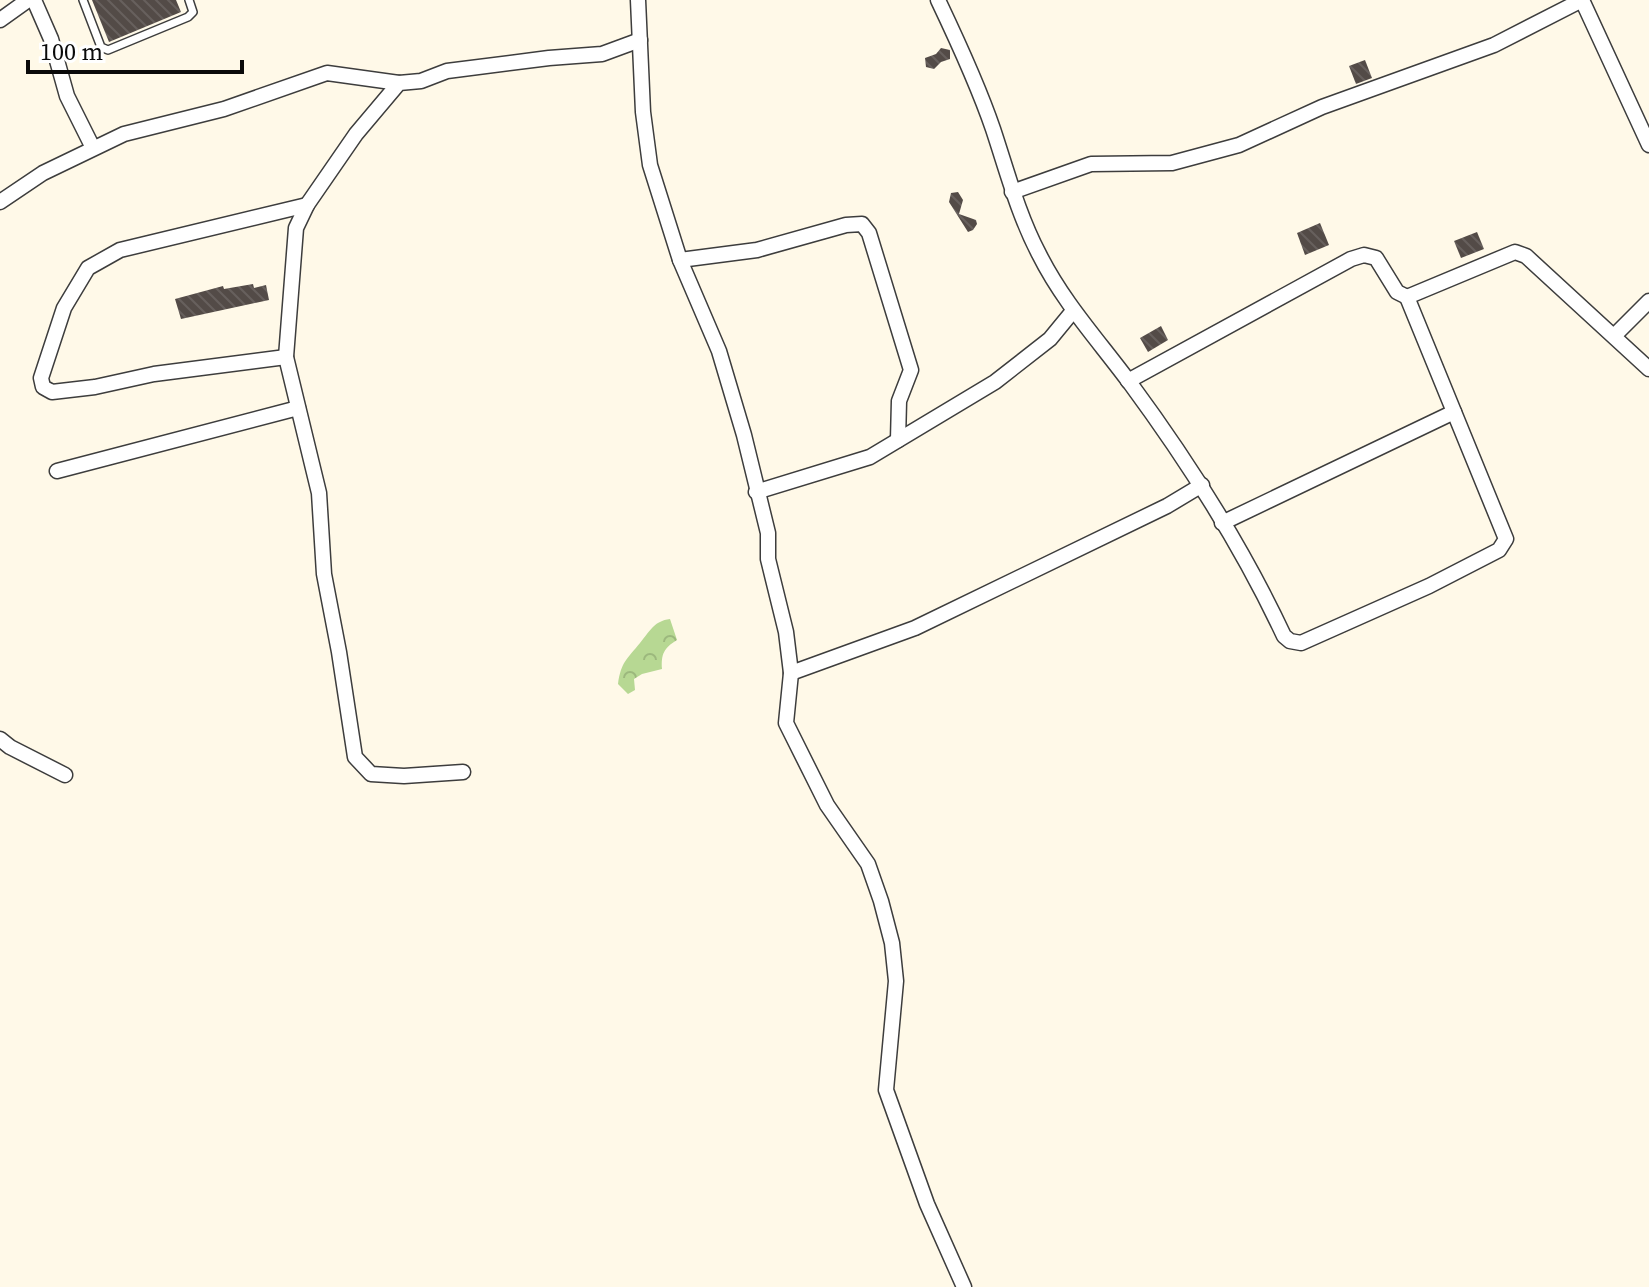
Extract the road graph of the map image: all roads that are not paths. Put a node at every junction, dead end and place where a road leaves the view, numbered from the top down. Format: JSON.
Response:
{"nodes":[{"id":1,"x":31,"y":0,"type":"edge"},
{"id":2,"x":83,"y":0,"type":"edge"},
{"id":3,"x":189,"y":0,"type":"edge"},
{"id":4,"x":638,"y":0,"type":"edge"},
{"id":5,"x":938,"y":0,"type":"edge"},
{"id":6,"x":1582,"y":0,"type":"edge"},
{"id":7,"x":0,"y":20,"type":"edge"},
{"id":8,"x":640,"y":40,"type":"junction"},
{"id":9,"x":399,"y":83,"type":"junction"},
{"id":10,"x":1649,"y":145,"type":"edge"},
{"id":11,"x":93,"y":148,"type":"junction"},
{"id":12,"x":1012,"y":192,"type":"junction"},
{"id":13,"x":0,"y":202,"type":"edge"},
{"id":14,"x":307,"y":205,"type":"junction"},
{"id":15,"x":680,"y":260,"type":"junction"},
{"id":16,"x":1407,"y":297,"type":"junction"},
{"id":17,"x":1649,"y":301,"type":"edge"},
{"id":18,"x":1073,"y":311,"type":"junction"},
{"id":19,"x":1614,"y":336,"type":"junction"},
{"id":20,"x":286,"y":357,"type":"junction"},
{"id":21,"x":1649,"y":369,"type":"edge"},
{"id":22,"x":1128,"y":381,"type":"junction"},
{"id":23,"x":298,"y":408,"type":"junction"},
{"id":24,"x":1454,"y":412,"type":"junction"},
{"id":25,"x":898,"y":440,"type":"junction"},
{"id":26,"x":57,"y":471,"type":"dead end"},
{"id":27,"x":1202,"y":485,"type":"junction"},
{"id":28,"x":756,"y":492,"type":"junction"},
{"id":29,"x":1222,"y":523,"type":"junction"},
{"id":30,"x":791,"y":673,"type":"junction"},
{"id":31,"x":0,"y":739,"type":"edge"},
{"id":32,"x":463,"y":772,"type":"dead end"},
{"id":33,"x":65,"y":775,"type":"dead end"},
{"id":34,"x":964,"y":1287,"type":"edge"}],
"edges":[{"from":1,"to":7,"type":"street"},
{"from":1,"to":11,"type":"street"},
{"from":2,"to":3,"type":"lane"},
{"from":4,"to":8,"type":"street"},
{"from":5,"to":12,"type":"street"},
{"from":6,"to":10,"type":"street"},
{"from":6,"to":12,"type":"street"},
{"from":8,"to":9,"type":"street"},
{"from":8,"to":15,"type":"street"},
{"from":9,"to":11,"type":"street"},
{"from":9,"to":14,"type":"street"},
{"from":11,"to":13,"type":"street"},
{"from":12,"to":18,"type":"street"},
{"from":14,"to":20,"type":"street"},
{"from":14,"to":20,"type":"street"},
{"from":15,"to":25,"type":"street"},
{"from":15,"to":28,"type":"street"},
{"from":16,"to":19,"type":"street"},
{"from":16,"to":22,"type":"street"},
{"from":16,"to":24,"type":"street"},
{"from":17,"to":19,"type":"street"},
{"from":18,"to":22,"type":"street"},
{"from":18,"to":25,"type":"street"},
{"from":19,"to":21,"type":"street"},
{"from":20,"to":23,"type":"street"},
{"from":22,"to":27,"type":"street"},
{"from":23,"to":26,"type":"street"},
{"from":23,"to":32,"type":"street"},
{"from":24,"to":29,"type":"street"},
{"from":24,"to":29,"type":"street"},
{"from":25,"to":28,"type":"street"},
{"from":27,"to":29,"type":"street"},
{"from":27,"to":30,"type":"street"},
{"from":28,"to":30,"type":"street"},
{"from":30,"to":34,"type":"street"},
{"from":31,"to":33,"type":"street"}]}
